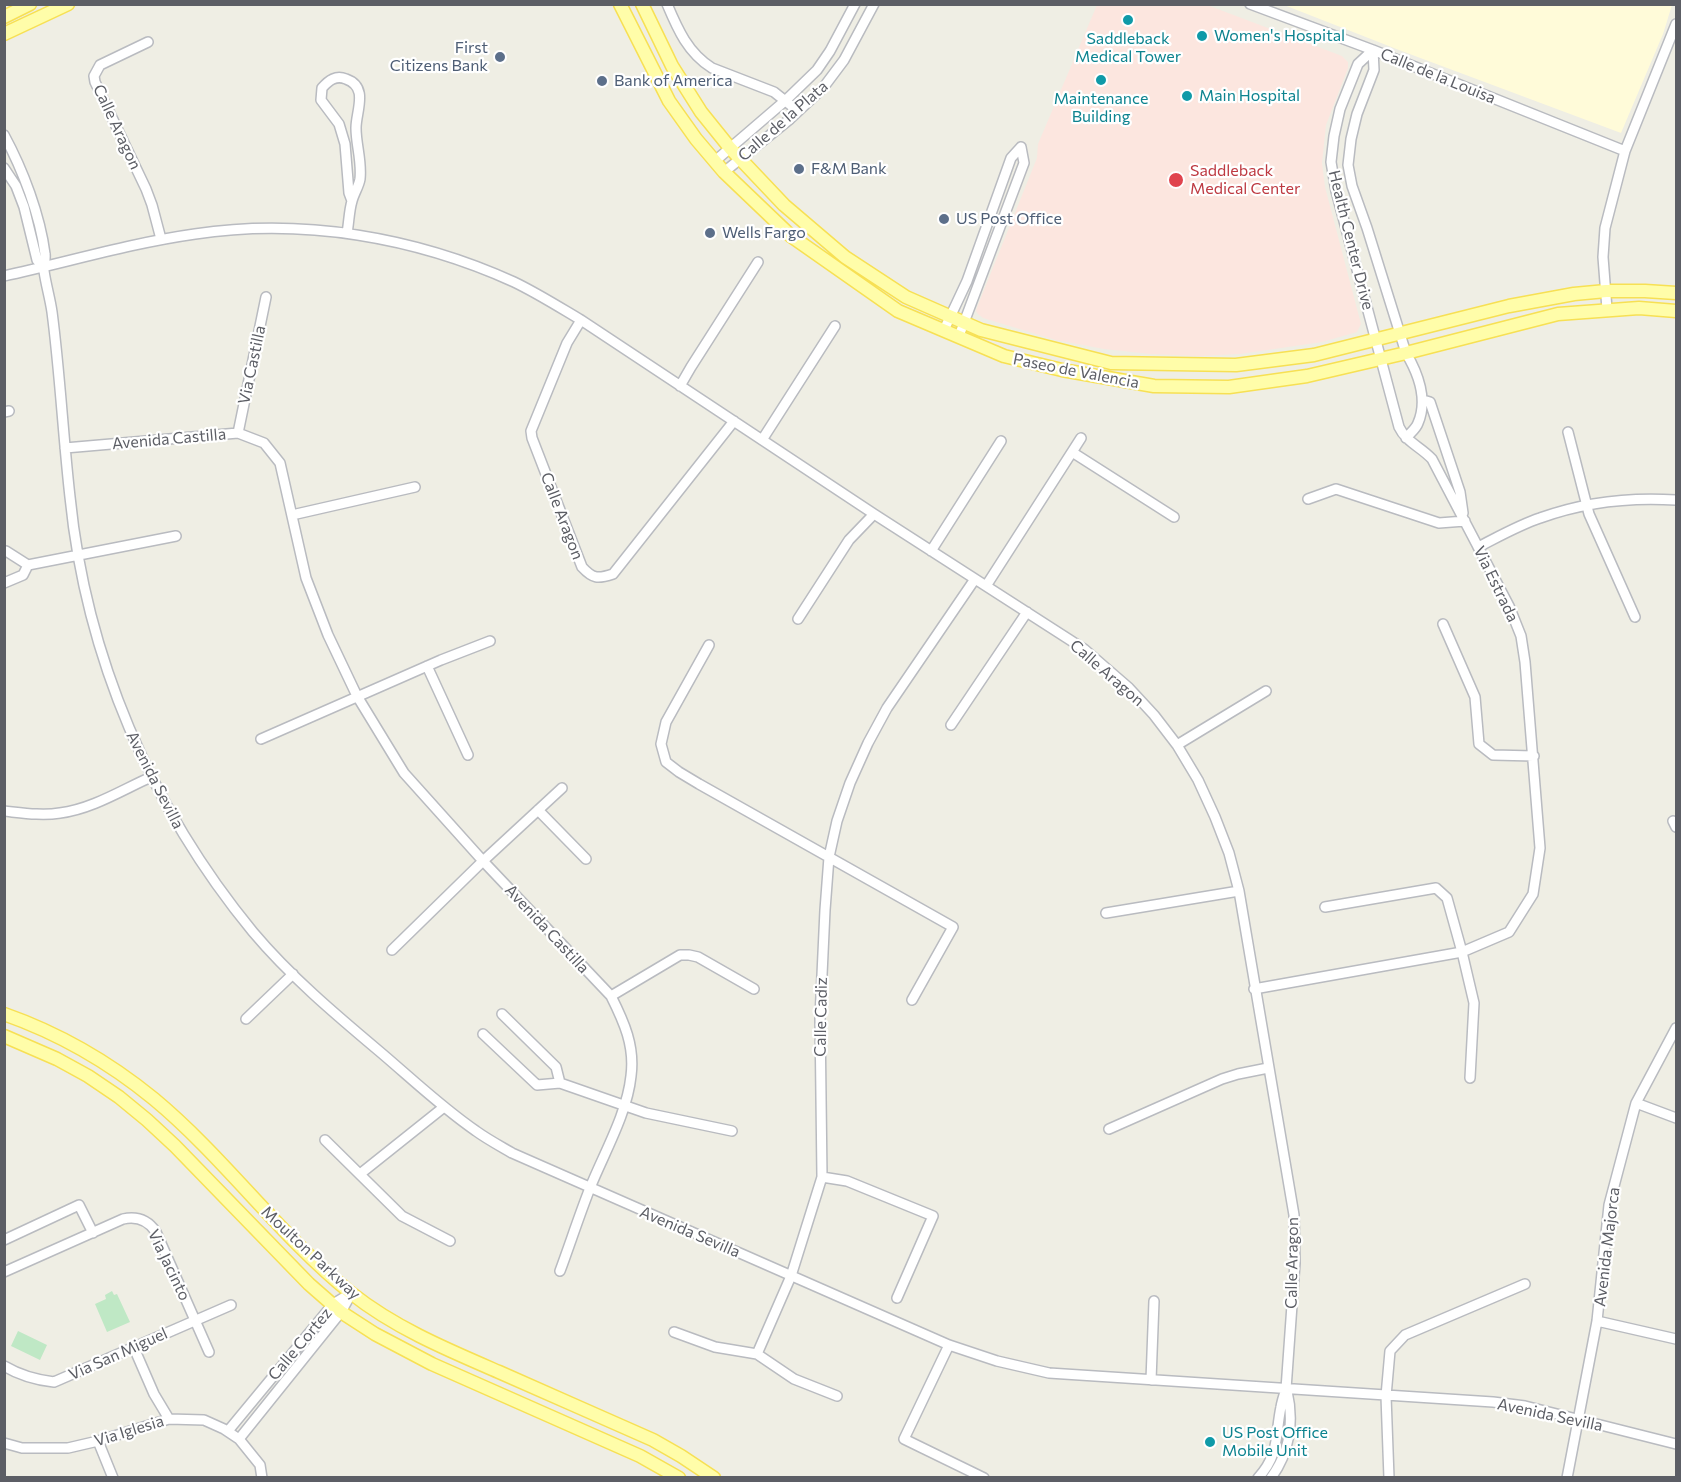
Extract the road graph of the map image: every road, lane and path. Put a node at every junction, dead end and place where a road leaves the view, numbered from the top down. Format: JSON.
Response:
{"nodes":[{"id":1,"x":30,"y":4,"type":"edge"},
{"id":2,"x":68,"y":4,"type":"edge"},
{"id":3,"x":620,"y":4,"type":"edge"},
{"id":4,"x":642,"y":4,"type":"edge"},
{"id":5,"x":667,"y":4,"type":"edge"},
{"id":6,"x":855,"y":4,"type":"edge"},
{"id":7,"x":874,"y":4,"type":"edge"},
{"id":8,"x":1250,"y":4,"type":"edge"},
{"id":9,"x":4,"y":17,"type":"edge"},
{"id":10,"x":1677,"y":24,"type":"edge"},
{"id":11,"x":4,"y":34,"type":"edge"},
{"id":12,"x":148,"y":42,"type":"dead end"},
{"id":13,"x":1373,"y":50,"type":"junction"},
{"id":14,"x":786,"y":100,"type":"junction"},
{"id":15,"x":798,"y":111,"type":"junction"},
{"id":16,"x":4,"y":135,"type":"edge"},
{"id":17,"x":730,"y":148,"type":"junction"},
{"id":18,"x":1625,"y":151,"type":"junction"},
{"id":19,"x":740,"y":159,"type":"junction"},
{"id":20,"x":715,"y":161,"type":"junction"},
{"id":21,"x":4,"y":168,"type":"edge"},
{"id":22,"x":724,"y":172,"type":"junction"},
{"id":23,"x":352,"y":201,"type":"junction"},
{"id":24,"x":347,"y":233,"type":"junction"},
{"id":25,"x":161,"y":239,"type":"junction"},
{"id":26,"x":758,"y":262,"type":"dead end"},
{"id":27,"x":43,"y":267,"type":"junction"},
{"id":28,"x":4,"y":276,"type":"edge"},
{"id":29,"x":1606,"y":291,"type":"junction"},
{"id":30,"x":1677,"y":293,"type":"edge"},
{"id":31,"x":266,"y":297,"type":"dead end"},
{"id":32,"x":1607,"y":309,"type":"junction"},
{"id":33,"x":1677,"y":310,"type":"edge"},
{"id":34,"x":949,"y":316,"type":"junction"},
{"id":35,"x":581,"y":320,"type":"junction"},
{"id":36,"x":963,"y":322,"type":"junction"},
{"id":37,"x":835,"y":326,"type":"dead end"},
{"id":38,"x":944,"y":330,"type":"junction"},
{"id":39,"x":1399,"y":333,"type":"junction"},
{"id":40,"x":959,"y":336,"type":"junction"},
{"id":41,"x":1376,"y":339,"type":"junction"},
{"id":42,"x":1406,"y":353,"type":"junction"},
{"id":43,"x":1382,"y":359,"type":"junction"},
{"id":44,"x":680,"y":386,"type":"junction"},
{"id":45,"x":1423,"y":400,"type":"junction"},
{"id":46,"x":734,"y":421,"type":"junction"},
{"id":47,"x":1568,"y":432,"type":"dead end"},
{"id":48,"x":238,"y":434,"type":"junction"},
{"id":49,"x":1081,"y":438,"type":"dead end"},
{"id":50,"x":1406,"y":438,"type":"junction"},
{"id":51,"x":762,"y":440,"type":"junction"},
{"id":52,"x":1001,"y":441,"type":"dead end"},
{"id":53,"x":65,"y":448,"type":"junction"},
{"id":54,"x":1072,"y":452,"type":"junction"},
{"id":55,"x":415,"y":487,"type":"dead end"},
{"id":56,"x":1308,"y":499,"type":"dead end"},
{"id":57,"x":1677,"y":500,"type":"edge"},
{"id":58,"x":1585,"y":505,"type":"junction"},
{"id":59,"x":874,"y":514,"type":"junction"},
{"id":60,"x":292,"y":515,"type":"junction"},
{"id":61,"x":1174,"y":517,"type":"dead end"},
{"id":62,"x":1465,"y":521,"type":"junction"},
{"id":63,"x":176,"y":536,"type":"dead end"},
{"id":64,"x":1478,"y":547,"type":"junction"},
{"id":65,"x":931,"y":551,"type":"junction"},
{"id":66,"x":4,"y":552,"type":"edge"},
{"id":67,"x":78,"y":555,"type":"junction"},
{"id":68,"x":28,"y":566,"type":"junction"},
{"id":69,"x":975,"y":579,"type":"junction"},
{"id":70,"x":4,"y":583,"type":"edge"},
{"id":71,"x":986,"y":586,"type":"junction"},
{"id":72,"x":1027,"y":612,"type":"junction"},
{"id":73,"x":1635,"y":617,"type":"dead end"},
{"id":74,"x":798,"y":619,"type":"dead end"},
{"id":75,"x":1443,"y":624,"type":"dead end"},
{"id":76,"x":490,"y":640,"type":"dead end"},
{"id":77,"x":709,"y":645,"type":"dead end"},
{"id":78,"x":427,"y":666,"type":"junction"},
{"id":79,"x":1266,"y":691,"type":"dead end"},
{"id":80,"x":357,"y":696,"type":"junction"},
{"id":81,"x":951,"y":725,"type":"dead end"},
{"id":82,"x":261,"y":739,"type":"dead end"},
{"id":83,"x":1177,"y":745,"type":"junction"},
{"id":84,"x":468,"y":755,"type":"dead end"},
{"id":85,"x":1534,"y":756,"type":"junction"},
{"id":86,"x":151,"y":777,"type":"junction"},
{"id":87,"x":562,"y":788,"type":"dead end"},
{"id":88,"x":538,"y":810,"type":"junction"},
{"id":89,"x":4,"y":811,"type":"edge"},
{"id":90,"x":829,"y":857,"type":"junction"},
{"id":91,"x":585,"y":859,"type":"dead end"},
{"id":92,"x":483,"y":861,"type":"junction"},
{"id":93,"x":1239,"y":891,"type":"junction"},
{"id":94,"x":1326,"y":907,"type":"dead end"},
{"id":95,"x":1106,"y":913,"type":"dead end"},
{"id":96,"x":393,"y":950,"type":"dead end"},
{"id":97,"x":1462,"y":952,"type":"junction"},
{"id":98,"x":292,"y":974,"type":"junction"},
{"id":99,"x":754,"y":989,"type":"dead end"},
{"id":100,"x":1254,"y":989,"type":"junction"},
{"id":101,"x":611,"y":996,"type":"junction"},
{"id":102,"x":912,"y":1000,"type":"dead end"},
{"id":103,"x":4,"y":1014,"type":"edge"},
{"id":104,"x":502,"y":1014,"type":"dead end"},
{"id":105,"x":246,"y":1019,"type":"dead end"},
{"id":106,"x":1677,"y":1028,"type":"edge"},
{"id":107,"x":483,"y":1034,"type":"dead end"},
{"id":108,"x":4,"y":1036,"type":"edge"},
{"id":109,"x":1268,"y":1068,"type":"junction"},
{"id":110,"x":1470,"y":1077,"type":"dead end"},
{"id":111,"x":560,"y":1083,"type":"junction"},
{"id":112,"x":1636,"y":1103,"type":"junction"},
{"id":113,"x":625,"y":1106,"type":"junction"},
{"id":114,"x":444,"y":1107,"type":"junction"},
{"id":115,"x":1677,"y":1118,"type":"edge"},
{"id":116,"x":1109,"y":1129,"type":"dead end"},
{"id":117,"x":732,"y":1131,"type":"dead end"},
{"id":118,"x":326,"y":1140,"type":"dead end"},
{"id":119,"x":360,"y":1174,"type":"junction"},
{"id":120,"x":822,"y":1177,"type":"junction"},
{"id":121,"x":590,"y":1188,"type":"junction"},
{"id":122,"x":93,"y":1233,"type":"junction"},
{"id":123,"x":4,"y":1240,"type":"edge"},
{"id":124,"x":450,"y":1241,"type":"dead end"},
{"id":125,"x":560,"y":1271,"type":"dead end"},
{"id":126,"x":4,"y":1272,"type":"edge"},
{"id":127,"x":791,"y":1276,"type":"junction"},
{"id":128,"x":1525,"y":1284,"type":"dead end"},
{"id":129,"x":351,"y":1293,"type":"junction"},
{"id":130,"x":897,"y":1298,"type":"dead end"},
{"id":131,"x":1154,"y":1301,"type":"dead end"},
{"id":132,"x":231,"y":1305,"type":"dead end"},
{"id":133,"x":337,"y":1308,"type":"junction"},
{"id":134,"x":195,"y":1320,"type":"junction"},
{"id":135,"x":1597,"y":1321,"type":"junction"},
{"id":136,"x":674,"y":1332,"type":"dead end"},
{"id":137,"x":1677,"y":1339,"type":"edge"},
{"id":138,"x":949,"y":1345,"type":"junction"},
{"id":139,"x":134,"y":1348,"type":"junction"},
{"id":140,"x":209,"y":1352,"type":"dead end"},
{"id":141,"x":757,"y":1354,"type":"junction"},
{"id":142,"x":4,"y":1366,"type":"edge"},
{"id":143,"x":1151,"y":1380,"type":"junction"},
{"id":144,"x":1286,"y":1389,"type":"junction"},
{"id":145,"x":837,"y":1396,"type":"dead end"},
{"id":146,"x":1386,"y":1396,"type":"junction"},
{"id":147,"x":169,"y":1419,"type":"junction"},
{"id":148,"x":1577,"y":1419,"type":"junction"},
{"id":149,"x":228,"y":1431,"type":"junction"},
{"id":150,"x":239,"y":1438,"type":"junction"},
{"id":151,"x":98,"y":1441,"type":"junction"},
{"id":152,"x":4,"y":1443,"type":"edge"},
{"id":153,"x":1677,"y":1444,"type":"edge"},
{"id":154,"x":113,"y":1478,"type":"edge"},
{"id":155,"x":262,"y":1478,"type":"edge"},
{"id":156,"x":679,"y":1478,"type":"edge"},
{"id":157,"x":714,"y":1478,"type":"edge"},
{"id":158,"x":984,"y":1478,"type":"edge"},
{"id":159,"x":1258,"y":1478,"type":"edge"},
{"id":160,"x":1271,"y":1478,"type":"edge"},
{"id":161,"x":1389,"y":1478,"type":"edge"},
{"id":162,"x":1567,"y":1478,"type":"edge"}],
"edges":[{"from":1,"to":9,"type":"main road"},
{"from":2,"to":11,"type":"main road"},
{"from":3,"to":20,"type":"main road","name":"Paseo de Valencia"},
{"from":4,"to":17,"type":"main road","name":"Paseo de Valencia"},
{"from":5,"to":14,"type":"street"},
{"from":6,"to":14,"type":"street","name":"Calle de la Plata"},
{"from":7,"to":15,"type":"street","name":"Calle de la Plata"},
{"from":8,"to":13,"type":"street","name":"Calle de la Louisa"},
{"from":10,"to":18,"type":"street"},
{"from":12,"to":25,"type":"street","name":"Calle Aragon"},
{"from":13,"to":18,"type":"street","name":"Calle de la Louisa"},
{"from":13,"to":39,"type":"street","name":"Health Center Drive"},
{"from":13,"to":41,"type":"street","name":"Health Center Drive"},
{"from":14,"to":15,"type":"street"},
{"from":14,"to":17,"type":"street","name":"Calle de la Plata"},
{"from":15,"to":19,"type":"street","name":"Calle de la Plata"},
{"from":16,"to":27,"type":"street","name":"Avenida Sevilla"},
{"from":17,"to":19,"type":"main road","name":"Paseo de Valencia"},
{"from":17,"to":20,"type":"street","name":"Calle de la Plata"},
{"from":18,"to":29,"type":"street"},
{"from":19,"to":22,"type":"street","name":"Calle de la Plata"},
{"from":19,"to":34,"type":"main road","name":"Paseo de Valencia"},
{"from":20,"to":22,"type":"main road","name":"Paseo de Valencia"},
{"from":21,"to":27,"type":"street","name":"Avenida Sevilla"},
{"from":22,"to":38,"type":"main road","name":"Paseo de Valencia"},
{"from":23,"to":23,"type":"street"},
{"from":23,"to":24,"type":"street"},
{"from":24,"to":25,"type":"street","name":"Calle Aragon"},
{"from":24,"to":35,"type":"street","name":"Calle Aragon"},
{"from":25,"to":27,"type":"street","name":"Calle Aragon"},
{"from":26,"to":44,"type":"street"},
{"from":27,"to":28,"type":"street","name":"Calle Aragon"},
{"from":27,"to":53,"type":"street","name":"Avenida Sevilla"},
{"from":29,"to":30,"type":"main road","name":"Paseo de Valencia"},
{"from":29,"to":32,"type":"street"},
{"from":29,"to":39,"type":"main road","name":"Paseo de Valencia"},
{"from":31,"to":48,"type":"street","name":"Via Castilla"},
{"from":32,"to":33,"type":"main road","name":"Paseo de Valencia"},
{"from":32,"to":42,"type":"main road","name":"Paseo de Valencia"},
{"from":34,"to":36,"type":"main road","name":"Paseo de Valencia"},
{"from":34,"to":36,"type":"street"},
{"from":34,"to":38,"type":"street"},
{"from":35,"to":44,"type":"street","name":"Calle Aragon"},
{"from":35,"to":46,"type":"street","name":"Calle Aragon"},
{"from":36,"to":40,"type":"street"},
{"from":36,"to":41,"type":"main road","name":"Paseo de Valencia"},
{"from":37,"to":51,"type":"street"},
{"from":38,"to":40,"type":"main road","name":"Paseo de Valencia"},
{"from":39,"to":41,"type":"main road","name":"Paseo de Valencia"},
{"from":39,"to":42,"type":"street","name":"Health Center Drive"},
{"from":40,"to":43,"type":"main road","name":"Paseo de Valencia"},
{"from":41,"to":43,"type":"street","name":"Health Center Drive"},
{"from":42,"to":43,"type":"main road","name":"Paseo de Valencia"},
{"from":42,"to":45,"type":"street","name":"Via Estrada"},
{"from":43,"to":50,"type":"street","name":"Via Estrada"},
{"from":44,"to":46,"type":"street","name":"Calle Aragon"},
{"from":45,"to":50,"type":"street"},
{"from":45,"to":62,"type":"street","name":"Via Estrada"},
{"from":46,"to":51,"type":"street","name":"Calle Aragon"},
{"from":47,"to":58,"type":"street"},
{"from":48,"to":53,"type":"street","name":"Avenida Castilla"},
{"from":48,"to":60,"type":"street","name":"Avenida Castilla"},
{"from":49,"to":54,"type":"street"},
{"from":50,"to":62,"type":"street","name":"Via Estrada"},
{"from":51,"to":59,"type":"street","name":"Calle Aragon"},
{"from":52,"to":65,"type":"street"},
{"from":53,"to":67,"type":"street","name":"Avenida Sevilla"},
{"from":54,"to":61,"type":"street"},
{"from":54,"to":71,"type":"street"},
{"from":55,"to":60,"type":"street"},
{"from":56,"to":62,"type":"street"},
{"from":57,"to":58,"type":"street"},
{"from":58,"to":64,"type":"street"},
{"from":58,"to":73,"type":"street"},
{"from":59,"to":65,"type":"street","name":"Calle Aragon"},
{"from":59,"to":74,"type":"street"},
{"from":60,"to":80,"type":"street","name":"Avenida Castilla"},
{"from":62,"to":64,"type":"street","name":"Via Estrada"},
{"from":63,"to":67,"type":"street"},
{"from":64,"to":85,"type":"street","name":"Via Estrada"},
{"from":65,"to":69,"type":"street","name":"Calle Aragon"},
{"from":66,"to":68,"type":"street"},
{"from":67,"to":68,"type":"street"},
{"from":67,"to":86,"type":"street","name":"Avenida Sevilla"},
{"from":68,"to":70,"type":"street"},
{"from":69,"to":71,"type":"street","name":"Calle Aragon"},
{"from":69,"to":90,"type":"street","name":"Calle Cadiz"},
{"from":71,"to":72,"type":"street","name":"Calle Aragon"},
{"from":72,"to":81,"type":"street"},
{"from":72,"to":83,"type":"street","name":"Calle Aragon"},
{"from":75,"to":85,"type":"street"},
{"from":76,"to":78,"type":"street"},
{"from":77,"to":90,"type":"street"},
{"from":78,"to":80,"type":"street"},
{"from":78,"to":84,"type":"street"},
{"from":79,"to":83,"type":"street"},
{"from":80,"to":82,"type":"street"},
{"from":80,"to":92,"type":"street","name":"Avenida Castilla"},
{"from":83,"to":93,"type":"street","name":"Calle Aragon"},
{"from":85,"to":97,"type":"street","name":"Via Estrada"},
{"from":86,"to":89,"type":"street"},
{"from":86,"to":98,"type":"street","name":"Avenida Sevilla"},
{"from":87,"to":88,"type":"street"},
{"from":88,"to":91,"type":"street"},
{"from":88,"to":92,"type":"street"},
{"from":90,"to":102,"type":"street"},
{"from":90,"to":120,"type":"street","name":"Calle Cadiz"},
{"from":92,"to":96,"type":"street"},
{"from":92,"to":101,"type":"street","name":"Avenida Castilla"},
{"from":93,"to":95,"type":"street"},
{"from":93,"to":100,"type":"street","name":"Calle Aragon"},
{"from":94,"to":97,"type":"street"},
{"from":97,"to":100,"type":"street","name":"Via Estrada"},
{"from":97,"to":110,"type":"street"},
{"from":98,"to":105,"type":"street"},
{"from":98,"to":114,"type":"street","name":"Avenida Sevilla"},
{"from":99,"to":101,"type":"street"},
{"from":100,"to":109,"type":"street","name":"Calle Aragon"},
{"from":101,"to":113,"type":"street","name":"Avenida Castilla"},
{"from":103,"to":129,"type":"main road","name":"Moulton Parkway"},
{"from":104,"to":111,"type":"street"},
{"from":106,"to":112,"type":"street","name":"Avenida Majorca"},
{"from":107,"to":111,"type":"street"},
{"from":108,"to":133,"type":"main road","name":"Moulton Parkway"},
{"from":109,"to":116,"type":"street"},
{"from":109,"to":144,"type":"street","name":"Calle Aragon"},
{"from":111,"to":113,"type":"street"},
{"from":112,"to":115,"type":"street"},
{"from":112,"to":135,"type":"street","name":"Avenida Majorca"},
{"from":113,"to":117,"type":"street"},
{"from":113,"to":121,"type":"street","name":"Avenida Castilla"},
{"from":114,"to":119,"type":"street"},
{"from":114,"to":121,"type":"street","name":"Avenida Sevilla"},
{"from":118,"to":119,"type":"street"},
{"from":119,"to":124,"type":"street"},
{"from":120,"to":127,"type":"street","name":"Calle Cadiz"},
{"from":120,"to":130,"type":"street"},
{"from":121,"to":125,"type":"street"},
{"from":121,"to":127,"type":"street","name":"Avenida Sevilla"},
{"from":122,"to":123,"type":"street"},
{"from":122,"to":126,"type":"street","name":"Via Jacinto"},
{"from":122,"to":134,"type":"street","name":"Via Jacinto"},
{"from":127,"to":138,"type":"street","name":"Avenida Sevilla"},
{"from":127,"to":141,"type":"street"},
{"from":128,"to":146,"type":"street"},
{"from":129,"to":133,"type":"street","name":"Calle Cortez"},
{"from":129,"to":157,"type":"main road","name":"Moulton Parkway"},
{"from":131,"to":143,"type":"street"},
{"from":132,"to":134,"type":"street","name":"Via San Miguel"},
{"from":133,"to":149,"type":"street","name":"Calle Cortez"},
{"from":133,"to":150,"type":"street","name":"Calle Cortez"},
{"from":133,"to":156,"type":"main road","name":"Moulton Parkway"},
{"from":134,"to":139,"type":"street","name":"Via San Miguel"},
{"from":134,"to":140,"type":"street","name":"Via Jacinto"},
{"from":135,"to":137,"type":"street","name":"Avenida Majorca"},
{"from":135,"to":148,"type":"street","name":"Avenida Majorca"},
{"from":136,"to":141,"type":"street"},
{"from":138,"to":143,"type":"street","name":"Avenida Sevilla"},
{"from":138,"to":158,"type":"street"},
{"from":139,"to":142,"type":"street","name":"Via San Miguel"},
{"from":139,"to":147,"type":"street"},
{"from":141,"to":145,"type":"street"},
{"from":143,"to":144,"type":"street","name":"Avenida Sevilla"},
{"from":144,"to":146,"type":"street","name":"Avenida Sevilla"},
{"from":144,"to":159,"type":"street","name":"Calle Aragon"},
{"from":144,"to":160,"type":"street","name":"Calle Aragon"},
{"from":146,"to":148,"type":"street","name":"Avenida Sevilla"},
{"from":146,"to":161,"type":"street"},
{"from":147,"to":149,"type":"street","name":"Via Iglesia"},
{"from":147,"to":151,"type":"street","name":"Via Iglesia"},
{"from":148,"to":153,"type":"street","name":"Avenida Sevilla"},
{"from":148,"to":162,"type":"street","name":"Avenida Majorca"},
{"from":149,"to":150,"type":"street","name":"Via Iglesia"},
{"from":150,"to":155,"type":"street","name":"Via Iglesia"},
{"from":151,"to":152,"type":"street","name":"Via Iglesia"},
{"from":151,"to":154,"type":"street"}]}
